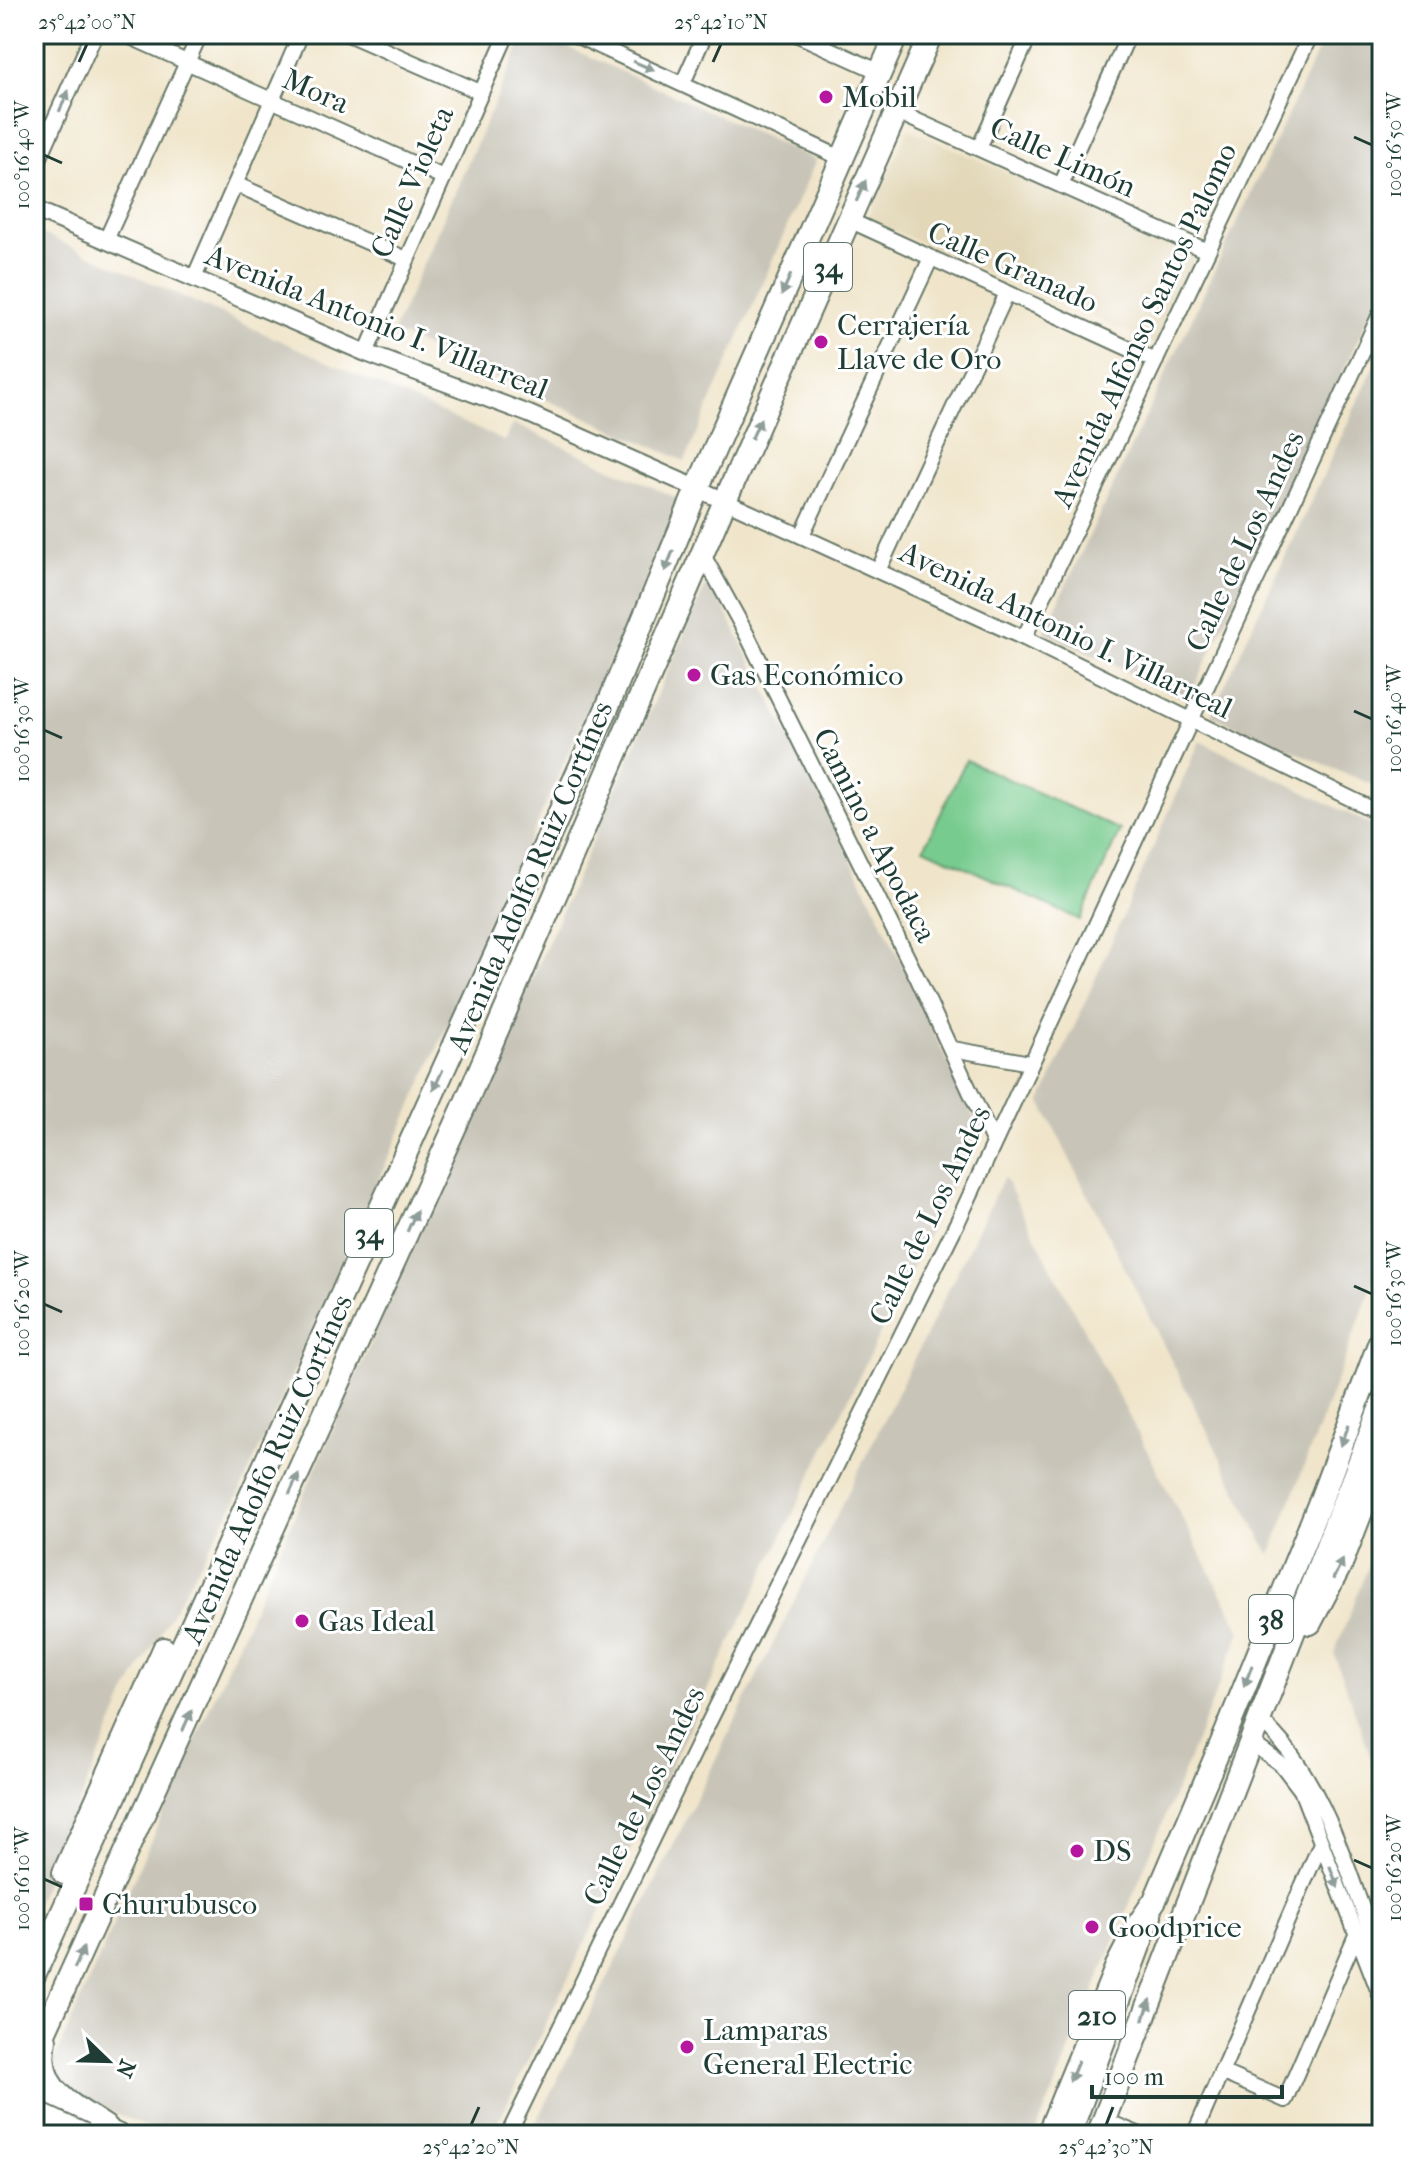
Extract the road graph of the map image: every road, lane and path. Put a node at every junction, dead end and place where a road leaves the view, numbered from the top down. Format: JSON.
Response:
{"nodes":[{"id":1,"x":94,"y":34,"type":"edge"},
{"id":2,"x":124,"y":34,"type":"edge"},
{"id":3,"x":200,"y":34,"type":"edge"},
{"id":4,"x":301,"y":34,"type":"edge"},
{"id":5,"x":348,"y":34,"type":"edge"},
{"id":6,"x":507,"y":34,"type":"edge"},
{"id":7,"x":573,"y":34,"type":"edge"},
{"id":8,"x":705,"y":34,"type":"edge"},
{"id":9,"x":796,"y":34,"type":"edge"},
{"id":10,"x":897,"y":34,"type":"edge"},
{"id":11,"x":931,"y":34,"type":"edge"},
{"id":12,"x":1030,"y":34,"type":"edge"},
{"id":13,"x":1129,"y":34,"type":"edge"},
{"id":14,"x":1311,"y":34,"type":"edge"},
{"id":15,"x":188,"y":62,"type":"junction"},
{"id":16,"x":880,"y":72,"type":"junction"},
{"id":17,"x":683,"y":83,"type":"junction"},
{"id":18,"x":480,"y":92,"type":"junction"},
{"id":19,"x":271,"y":100,"type":"junction"},
{"id":20,"x":897,"y":112,"type":"junction"},
{"id":21,"x":979,"y":148,"type":"junction"},
{"id":22,"x":841,"y":158,"type":"junction"},
{"id":23,"x":34,"y":168,"type":"edge"},
{"id":24,"x":443,"y":177,"type":"junction"},
{"id":25,"x":235,"y":184,"type":"junction"},
{"id":26,"x":1061,"y":185,"type":"junction"},
{"id":27,"x":34,"y":209,"type":"edge"},
{"id":28,"x":849,"y":220,"type":"junction"},
{"id":29,"x":106,"y":240,"type":"junction"},
{"id":30,"x":1207,"y":251,"type":"junction"},
{"id":31,"x":931,"y":258,"type":"junction"},
{"id":32,"x":406,"y":259,"type":"junction"},
{"id":33,"x":194,"y":278,"type":"junction"},
{"id":34,"x":1007,"y":293,"type":"junction"},
{"id":35,"x":1382,"y":310,"type":"edge"},
{"id":36,"x":366,"y":353,"type":"junction"},
{"id":37,"x":1156,"y":361,"type":"junction"},
{"id":38,"x":697,"y":489,"type":"junction"},
{"id":39,"x":725,"y":501,"type":"junction"},
{"id":40,"x":802,"y":535,"type":"junction"},
{"id":41,"x":702,"y":553,"type":"junction"},
{"id":42,"x":878,"y":571,"type":"junction"},
{"id":43,"x":1024,"y":638,"type":"junction"},
{"id":44,"x":1190,"y":720,"type":"junction"},
{"id":45,"x":1382,"y":814,"type":"edge"},
{"id":46,"x":953,"y":1049,"type":"junction"},
{"id":47,"x":1030,"y":1063,"type":"junction"},
{"id":48,"x":994,"y":1143,"type":"junction"},
{"id":49,"x":1382,"y":1336,"type":"edge"},
{"id":50,"x":1382,"y":1404,"type":"edge"},
{"id":51,"x":1382,"y":1458,"type":"edge"},
{"id":52,"x":229,"y":1542,"type":"junction"},
{"id":53,"x":1284,"y":1660,"type":"junction"},
{"id":54,"x":1260,"y":1720,"type":"junction"},
{"id":55,"x":1252,"y":1743,"type":"junction"},
{"id":56,"x":1321,"y":1843,"type":"junction"},
{"id":57,"x":1155,"y":1900,"type":"junction"},
{"id":58,"x":1356,"y":1935,"type":"junction"},
{"id":59,"x":34,"y":1939,"type":"edge"},
{"id":60,"x":1382,"y":1964,"type":"edge"},
{"id":61,"x":34,"y":1975,"type":"edge"},
{"id":62,"x":1382,"y":2000,"type":"edge"},
{"id":63,"x":47,"y":2029,"type":"junction"},
{"id":64,"x":34,"y":2055,"type":"edge"},
{"id":65,"x":1221,"y":2072,"type":"junction"},
{"id":66,"x":34,"y":2095,"type":"edge"},
{"id":67,"x":60,"y":2106,"type":"junction"},
{"id":68,"x":34,"y":2112,"type":"edge"},
{"id":69,"x":1101,"y":2128,"type":"edge"},
{"id":70,"x":112,"y":2133,"type":"edge"},
{"id":71,"x":48,"y":2135,"type":"edge"},
{"id":72,"x":84,"y":2135,"type":"edge"},
{"id":73,"x":508,"y":2135,"type":"edge"},
{"id":74,"x":1048,"y":2135,"type":"edge"},
{"id":75,"x":1069,"y":2135,"type":"edge"},
{"id":76,"x":1140,"y":2135,"type":"edge"},
{"id":77,"x":1194,"y":2135,"type":"edge"}],
"edges":[{"from":23,"to":1,"type":"street","one_way":true},
{"from":2,"to":15,"type":"street","name":"Mora"},
{"from":3,"to":15,"type":"street"},
{"from":4,"to":19,"type":"street"},
{"from":5,"to":18,"type":"street"},
{"from":6,"to":18,"type":"street","name":"Calle Violeta"},
{"from":7,"to":17,"type":"street","one_way":true},
{"from":8,"to":17,"type":"street"},
{"from":9,"to":16,"type":"street"},
{"from":10,"to":16,"type":"main road","number":"34"},
{"from":11,"to":20,"type":"main road","number":"34"},
{"from":12,"to":21,"type":"street"},
{"from":13,"to":26,"type":"street"},
{"from":14,"to":30,"type":"street","name":"Avenida Alfonso Santos Palomo"},
{"from":15,"to":19,"type":"street","name":"Mora"},
{"from":15,"to":29,"type":"street"},
{"from":16,"to":22,"type":"main road","number":"34"},
{"from":17,"to":22,"type":"street"},
{"from":18,"to":24,"type":"street","name":"Calle Violeta"},
{"from":19,"to":24,"type":"street","name":"Mora"},
{"from":19,"to":25,"type":"street"},
{"from":20,"to":21,"type":"street","name":"Calle Limón"},
{"from":28,"to":20,"type":"main road","number":"34","one_way":true},
{"from":21,"to":26,"type":"street","name":"Calle Limón"},
{"from":22,"to":38,"type":"main road","number":"34","one_way":true},
{"from":24,"to":32,"type":"street","name":"Calle Violeta"},
{"from":25,"to":32,"type":"street"},
{"from":25,"to":33,"type":"street"},
{"from":26,"to":30,"type":"street","name":"Calle Limón"},
{"from":27,"to":29,"type":"street","name":"Avenida Antonio I. Villarreal"},
{"from":28,"to":31,"type":"street","name":"Calle Granado"},
{"from":39,"to":28,"type":"main road","number":"34","one_way":true},
{"from":29,"to":33,"type":"street","name":"Avenida Antonio I. Villarreal"},
{"from":30,"to":37,"type":"street","name":"Avenida Alfonso Santos Palomo"},
{"from":31,"to":34,"type":"street","name":"Calle Granado"},
{"from":31,"to":40,"type":"street"},
{"from":32,"to":36,"type":"street","name":"Calle Violeta"},
{"from":33,"to":36,"type":"street","name":"Avenida Antonio I. Villarreal"},
{"from":34,"to":37,"type":"street","name":"Calle Granado"},
{"from":34,"to":42,"type":"street"},
{"from":35,"to":44,"type":"street","name":"Calle de Los Andes"},
{"from":36,"to":38,"type":"street","name":"Avenida Antonio I. Villarreal"},
{"from":37,"to":43,"type":"street","name":"Avenida Alfonso Santos Palomo"},
{"from":38,"to":39,"type":"street","name":"Avenida Antonio I. Villarreal"},
{"from":38,"to":52,"type":"main road","name":"Avenida Adolfo Ruiz Cortínes","number":"34","one_way":true},
{"from":39,"to":40,"type":"street","name":"Avenida Antonio I. Villarreal"},
{"from":39,"to":41,"type":"main road","number":"34"},
{"from":40,"to":42,"type":"street","name":"Avenida Antonio I. Villarreal"},
{"from":41,"to":46,"type":"street","name":"Camino a Apodaca"},
{"from":63,"to":41,"type":"main road","name":"Avenida Adolfo Ruiz Cortínes","number":"34","one_way":true},
{"from":42,"to":43,"type":"street","name":"Avenida Antonio I. Villarreal"},
{"from":43,"to":44,"type":"street","name":"Avenida Antonio I. Villarreal"},
{"from":44,"to":45,"type":"street","name":"Avenida Antonio I. Villarreal"},
{"from":44,"to":47,"type":"street","name":"Calle de Los Andes"},
{"from":46,"to":47,"type":"street"},
{"from":46,"to":48,"type":"street","name":"Camino a Apodaca"},
{"from":47,"to":48,"type":"street","name":"Calle de Los Andes"},
{"from":48,"to":73,"type":"street","name":"Calle de Los Andes"},
{"from":49,"to":57,"type":"main road","number":"38","one_way":true},
{"from":50,"to":53,"type":"main road"},
{"from":53,"to":51,"type":"main road","one_way":true},
{"from":52,"to":59,"type":"main road"},
{"from":52,"to":61,"type":"main road","name":"Avenida Adolfo Ruiz Cortínes","number":"34"},
{"from":53,"to":54,"type":"main road","number":"38"},
{"from":54,"to":55,"type":"main road","number":"38"},
{"from":54,"to":60,"type":"street"},
{"from":55,"to":56,"type":"street"},
{"from":69,"to":55,"type":"main road","number":"38","one_way":true},
{"from":56,"to":58,"type":"street","one_way":true},
{"from":56,"to":65,"type":"street"},
{"from":57,"to":74,"type":"main road","number":"210","one_way":true},
{"from":57,"to":75,"type":"main road","number":"38"},
{"from":58,"to":62,"type":"street"},
{"from":58,"to":65,"type":"street"},
{"from":63,"to":64,"type":"main road","name":"Avenida Adolfo Ruiz Cortínes","number":"34"},
{"from":63,"to":70,"type":"main road"},
{"from":65,"to":77,"type":"street"},
{"from":66,"to":67,"type":"street"},
{"from":67,"to":70,"type":"street"},
{"from":67,"to":71,"type":"street"},
{"from":68,"to":72,"type":"main road","bridge":true},
{"from":69,"to":76,"type":"street"}]}
